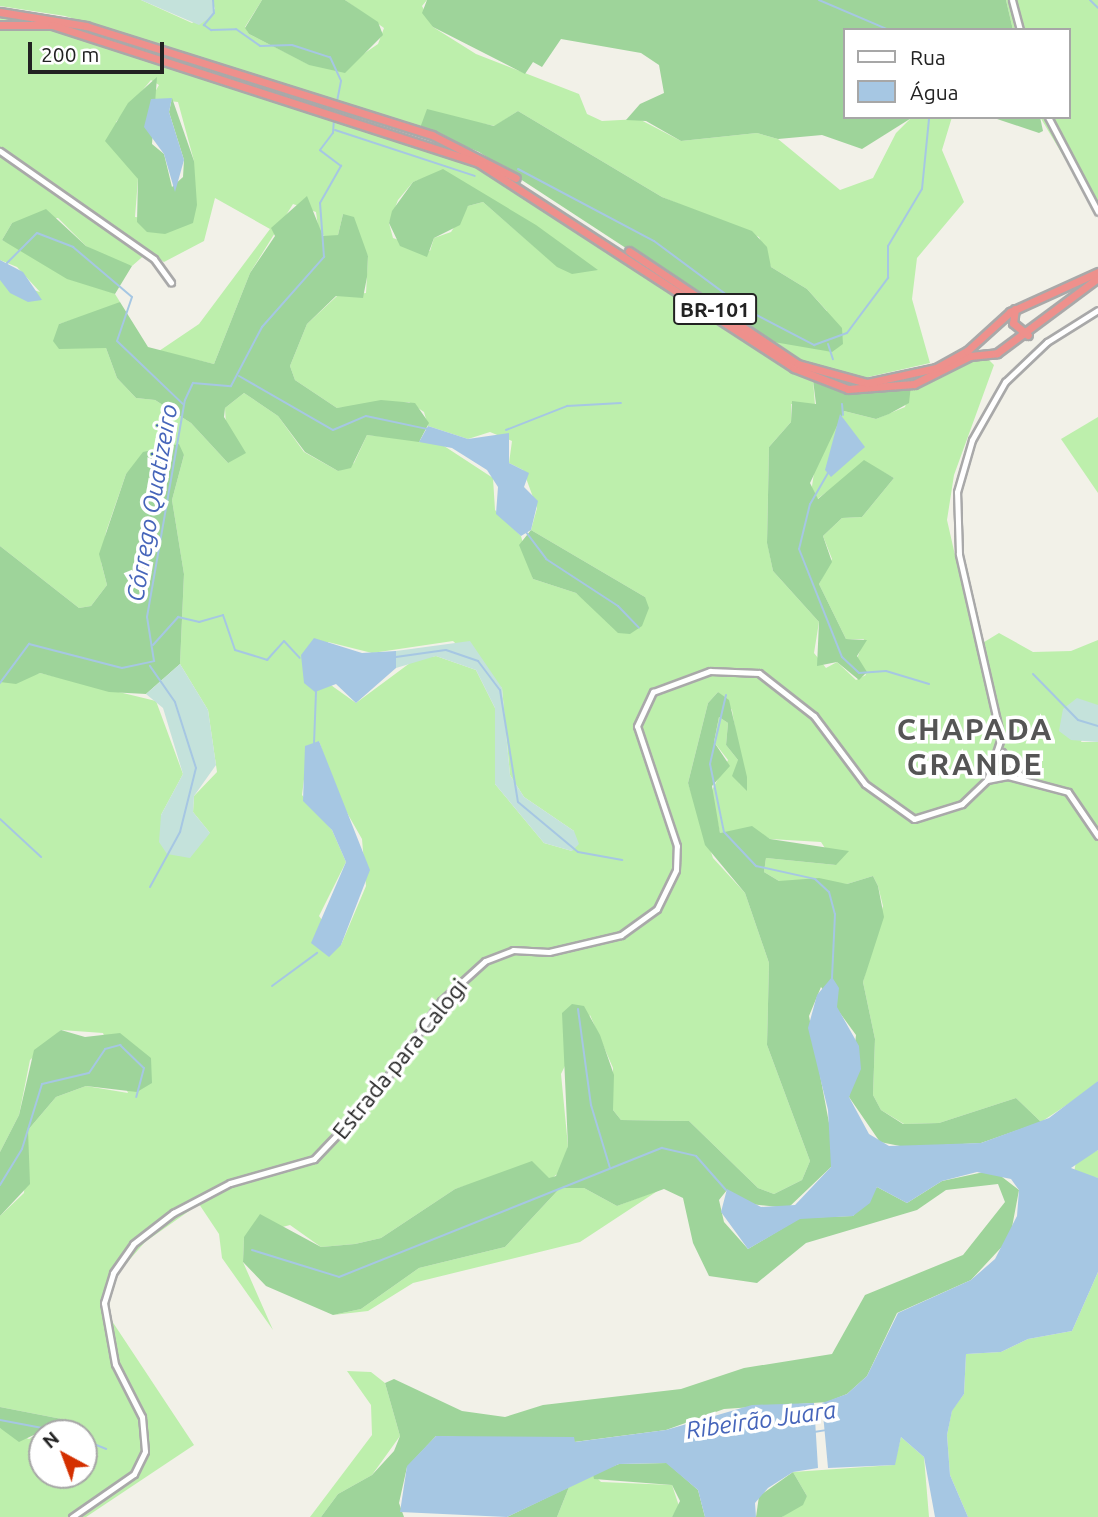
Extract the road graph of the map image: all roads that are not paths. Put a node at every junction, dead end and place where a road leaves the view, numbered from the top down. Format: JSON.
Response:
{"nodes":[{"id":1,"x":1012,"y":0,"type":"edge"},
{"id":2,"x":0,"y":12,"type":"edge"},
{"id":3,"x":0,"y":25,"type":"edge"},
{"id":4,"x":1019,"y":28,"type":"edge"},
{"id":5,"x":1049,"y":119,"type":"edge"},
{"id":6,"x":0,"y":151,"type":"edge"},
{"id":7,"x":1098,"y":212,"type":"edge"},
{"id":8,"x":1096,"y":278,"type":"edge"},
{"id":9,"x":171,"y":282,"type":"dead end"},
{"id":10,"x":1015,"y":309,"type":"junction"},
{"id":11,"x":1098,"y":310,"type":"edge"},
{"id":12,"x":1028,"y":335,"type":"junction"},
{"id":13,"x":1002,"y":752,"type":"junction"},
{"id":14,"x":1023,"y":779,"type":"junction"},
{"id":15,"x":987,"y":780,"type":"junction"},
{"id":16,"x":1098,"y":836,"type":"edge"},
{"id":17,"x":72,"y":1517,"type":"edge"}],
"edges":[{"from":1,"to":4,"type":"street"},
{"from":2,"to":10,"type":"highway","number":"BR-101"},
{"from":3,"to":12,"type":"highway","number":"BR-101"},
{"from":5,"to":7,"type":"street"},
{"from":6,"to":9,"type":"street"},
{"from":8,"to":10,"type":"highway","number":"BR-101"},
{"from":8,"to":12,"type":"highway","number":"BR-101"},
{"from":10,"to":12,"type":"highway"},
{"from":11,"to":13,"type":"street"},
{"from":13,"to":14,"type":"street"},
{"from":13,"to":15,"type":"street","name":"Estrada para Calogi"},
{"from":14,"to":15,"type":"street"},
{"from":14,"to":16,"type":"street"},
{"from":15,"to":17,"type":"street","name":"Estrada para Calogi"}]}
